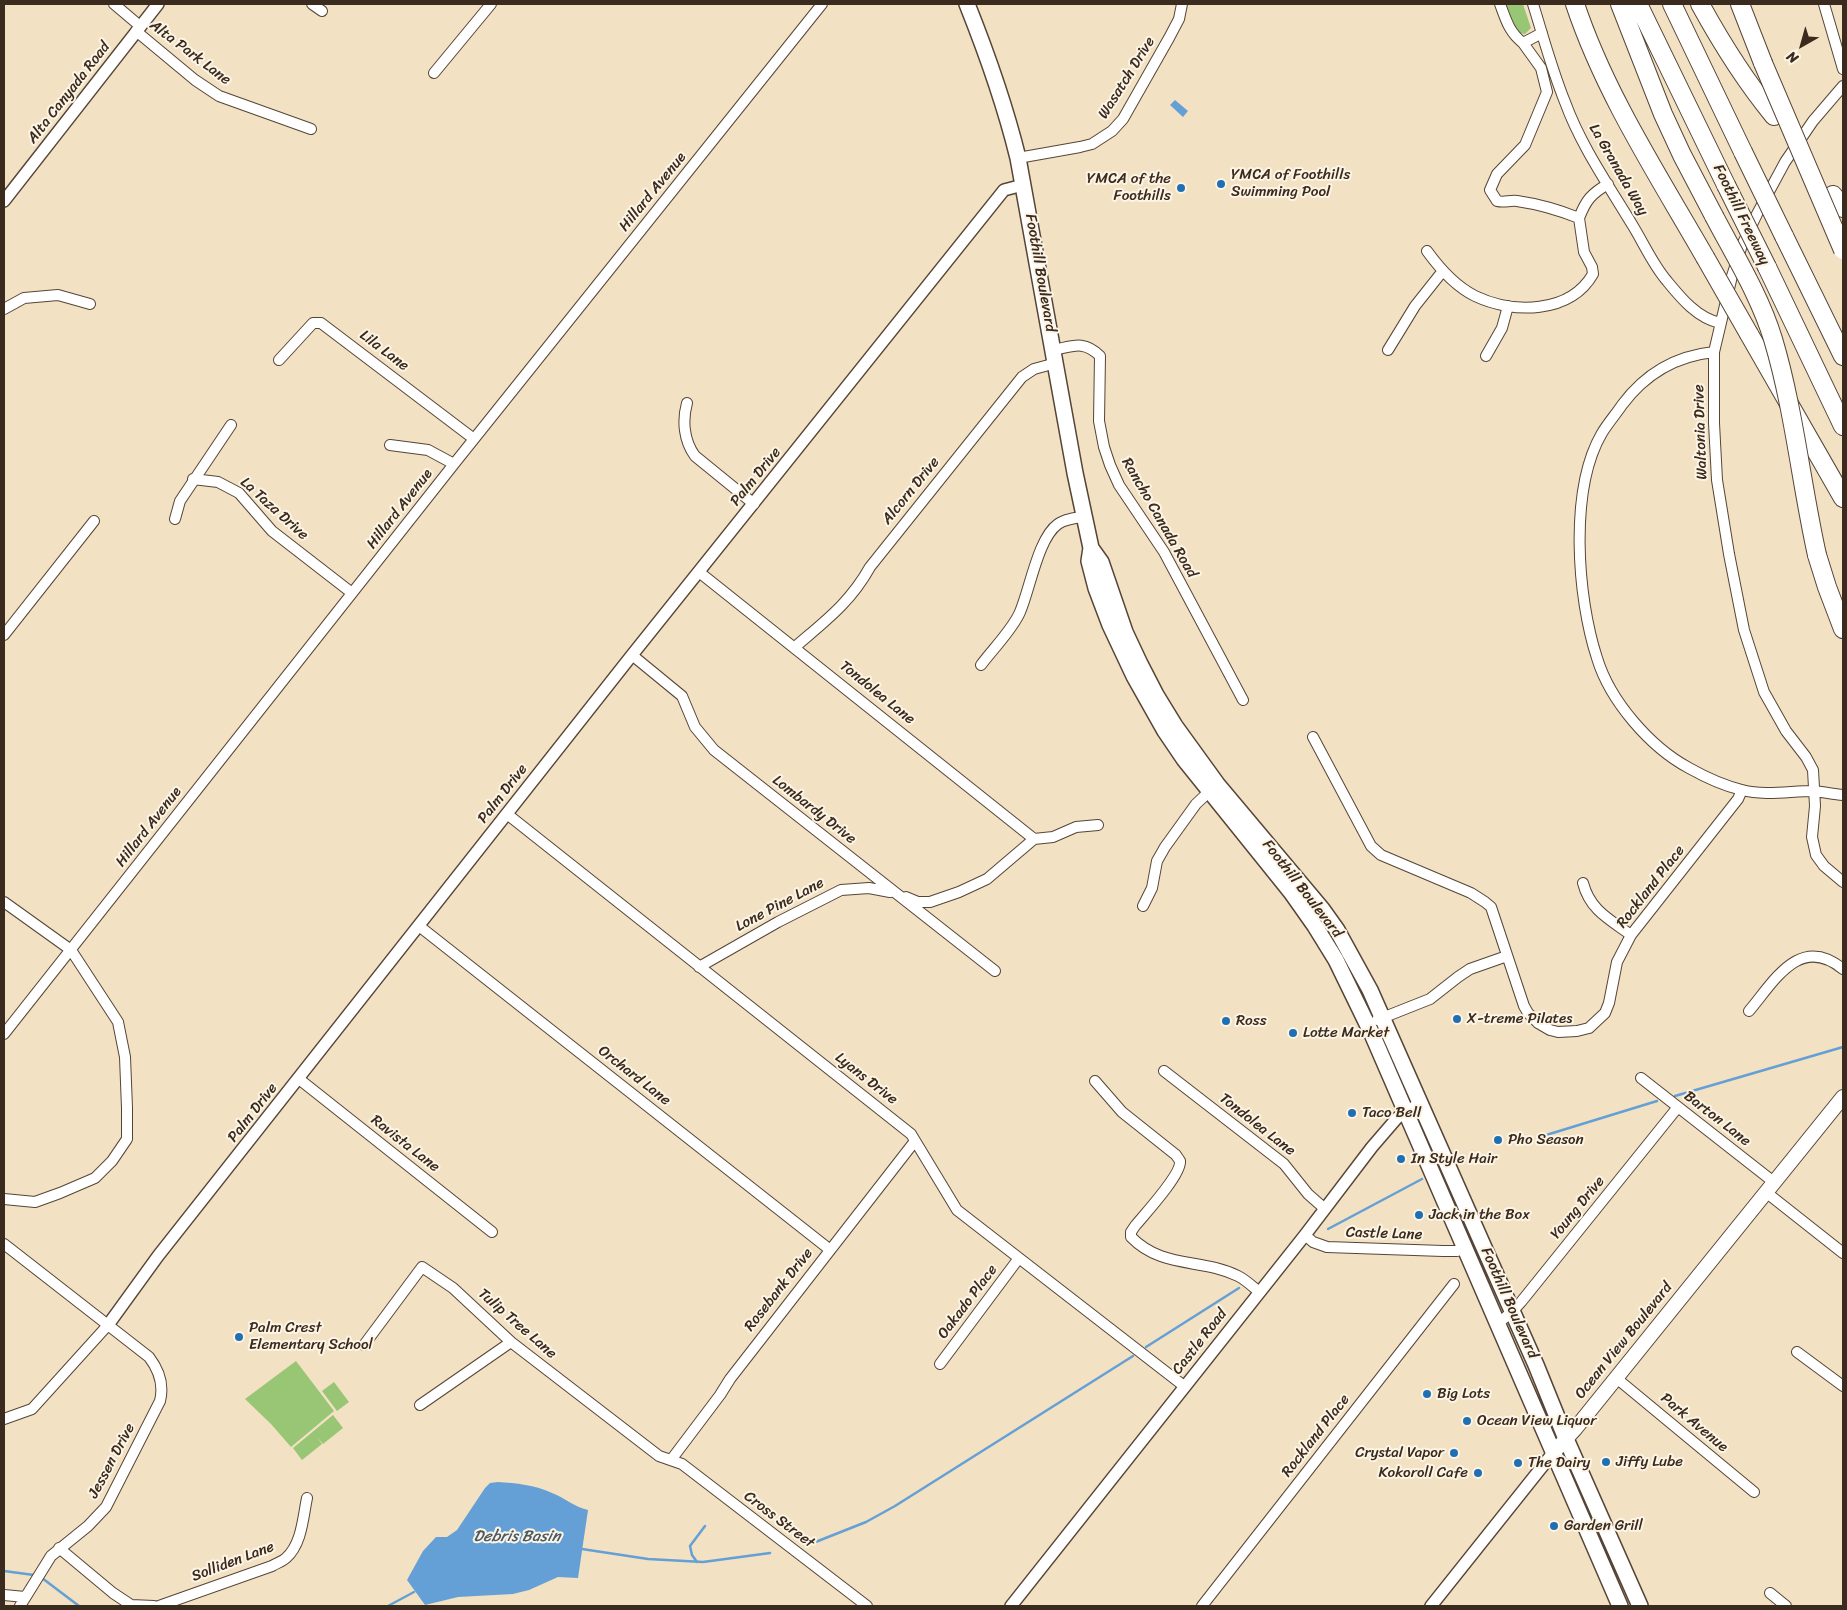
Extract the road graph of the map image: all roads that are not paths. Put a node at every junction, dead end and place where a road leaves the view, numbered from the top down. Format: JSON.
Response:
{"nodes":[{"id":1,"x":114,"y":4,"type":"edge"},
{"id":2,"x":158,"y":4,"type":"edge"},
{"id":3,"x":312,"y":4,"type":"edge"},
{"id":4,"x":491,"y":4,"type":"edge"},
{"id":5,"x":822,"y":4,"type":"edge"},
{"id":6,"x":967,"y":4,"type":"edge"},
{"id":7,"x":1182,"y":4,"type":"edge"},
{"id":8,"x":1500,"y":4,"type":"edge"},
{"id":9,"x":1532,"y":4,"type":"edge"},
{"id":10,"x":1575,"y":4,"type":"edge"},
{"id":11,"x":1620,"y":4,"type":"edge"},
{"id":12,"x":1638,"y":4,"type":"edge"},
{"id":13,"x":1672,"y":4,"type":"edge"},
{"id":14,"x":1700,"y":4,"type":"edge"},
{"id":15,"x":1740,"y":4,"type":"edge"},
{"id":16,"x":1824,"y":4,"type":"edge"},
{"id":17,"x":322,"y":11,"type":"dead end"},
{"id":18,"x":138,"y":28,"type":"junction"},
{"id":19,"x":1542,"y":33,"type":"junction"},
{"id":20,"x":1523,"y":43,"type":"junction"},
{"id":21,"x":1843,"y":69,"type":"edge"},
{"id":22,"x":434,"y":73,"type":"dead end"},
{"id":23,"x":1843,"y":86,"type":"edge"},
{"id":24,"x":1560,"y":90,"type":"junction"},
{"id":25,"x":1547,"y":92,"type":"junction"},
{"id":26,"x":311,"y":129,"type":"dead end"},
{"id":27,"x":1018,"y":158,"type":"junction"},
{"id":28,"x":1608,"y":184,"type":"junction"},
{"id":29,"x":1023,"y":185,"type":"junction"},
{"id":30,"x":4,"y":200,"type":"edge"},
{"id":31,"x":1838,"y":202,"type":"edge"},
{"id":32,"x":1578,"y":218,"type":"junction"},
{"id":33,"x":1843,"y":250,"type":"edge"},
{"id":34,"x":1427,"y":251,"type":"dead end"},
{"id":35,"x":1442,"y":272,"type":"junction"},
{"id":36,"x":90,"y":304,"type":"dead end"},
{"id":37,"x":1508,"y":306,"type":"junction"},
{"id":38,"x":4,"y":309,"type":"edge"},
{"id":39,"x":1720,"y":323,"type":"junction"},
{"id":40,"x":1388,"y":350,"type":"dead end"},
{"id":41,"x":1714,"y":352,"type":"junction"},
{"id":42,"x":1055,"y":356,"type":"junction"},
{"id":43,"x":1486,"y":356,"type":"dead end"},
{"id":44,"x":1843,"y":356,"type":"edge"},
{"id":45,"x":280,"y":360,"type":"dead end"},
{"id":46,"x":687,"y":403,"type":"dead end"},
{"id":47,"x":231,"y":425,"type":"dead end"},
{"id":48,"x":1843,"y":426,"type":"edge"},
{"id":49,"x":474,"y":439,"type":"junction"},
{"id":50,"x":390,"y":445,"type":"dead end"},
{"id":51,"x":454,"y":464,"type":"junction"},
{"id":52,"x":193,"y":479,"type":"junction"},
{"id":53,"x":1843,"y":498,"type":"edge"},
{"id":54,"x":754,"y":504,"type":"junction"},
{"id":55,"x":1084,"y":517,"type":"junction"},
{"id":56,"x":175,"y":519,"type":"dead end"},
{"id":57,"x":94,"y":521,"type":"dead end"},
{"id":58,"x":699,"y":572,"type":"junction"},
{"id":59,"x":352,"y":593,"type":"junction"},
{"id":60,"x":1843,"y":629,"type":"edge"},
{"id":61,"x":4,"y":635,"type":"edge"},
{"id":62,"x":794,"y":647,"type":"junction"},
{"id":63,"x":632,"y":655,"type":"junction"},
{"id":64,"x":981,"y":665,"type":"dead end"},
{"id":65,"x":1243,"y":700,"type":"dead end"},
{"id":66,"x":1313,"y":737,"type":"dead end"},
{"id":67,"x":1213,"y":787,"type":"junction"},
{"id":68,"x":1742,"y":790,"type":"junction"},
{"id":69,"x":1814,"y":791,"type":"junction"},
{"id":70,"x":1843,"y":795,"type":"edge"},
{"id":71,"x":507,"y":814,"type":"junction"},
{"id":72,"x":1098,"y":825,"type":"dead end"},
{"id":73,"x":1034,"y":839,"type":"junction"},
{"id":74,"x":1273,"y":858,"type":"junction"},
{"id":75,"x":1843,"y":882,"type":"edge"},
{"id":76,"x":1583,"y":883,"type":"dead end"},
{"id":77,"x":895,"y":893,"type":"junction"},
{"id":78,"x":4,"y":902,"type":"edge"},
{"id":79,"x":1143,"y":906,"type":"dead end"},
{"id":80,"x":420,"y":926,"type":"junction"},
{"id":81,"x":1632,"y":934,"type":"junction"},
{"id":82,"x":71,"y":950,"type":"junction"},
{"id":83,"x":1507,"y":956,"type":"junction"},
{"id":84,"x":699,"y":967,"type":"junction"},
{"id":85,"x":1843,"y":969,"type":"edge"},
{"id":86,"x":996,"y":971,"type":"dead end"},
{"id":87,"x":1749,"y":1010,"type":"dead end"},
{"id":88,"x":1383,"y":1018,"type":"junction"},
{"id":89,"x":1368,"y":1024,"type":"junction"},
{"id":90,"x":4,"y":1034,"type":"edge"},
{"id":91,"x":1164,"y":1071,"type":"dead end"},
{"id":92,"x":1642,"y":1078,"type":"dead end"},
{"id":93,"x":298,"y":1080,"type":"junction"},
{"id":94,"x":1095,"y":1081,"type":"dead end"},
{"id":95,"x":1843,"y":1097,"type":"edge"},
{"id":96,"x":1420,"y":1103,"type":"junction"},
{"id":97,"x":1678,"y":1107,"type":"junction"},
{"id":98,"x":1405,"y":1111,"type":"junction"},
{"id":99,"x":915,"y":1141,"type":"junction"},
{"id":100,"x":1771,"y":1188,"type":"junction"},
{"id":101,"x":4,"y":1200,"type":"edge"},
{"id":102,"x":1325,"y":1209,"type":"junction"},
{"id":103,"x":492,"y":1232,"type":"dead end"},
{"id":104,"x":1305,"y":1235,"type":"junction"},
{"id":105,"x":4,"y":1244,"type":"edge"},
{"id":106,"x":1464,"y":1248,"type":"junction"},
{"id":107,"x":829,"y":1250,"type":"junction"},
{"id":108,"x":1843,"y":1253,"type":"edge"},
{"id":109,"x":1019,"y":1258,"type":"junction"},
{"id":110,"x":1454,"y":1284,"type":"dead end"},
{"id":111,"x":1259,"y":1292,"type":"junction"},
{"id":112,"x":1512,"y":1312,"type":"junction"},
{"id":113,"x":1497,"y":1324,"type":"junction"},
{"id":114,"x":108,"y":1325,"type":"junction"},
{"id":115,"x":511,"y":1342,"type":"junction"},
{"id":116,"x":364,"y":1345,"type":"dead end"},
{"id":117,"x":1797,"y":1352,"type":"dead end"},
{"id":118,"x":940,"y":1364,"type":"dead end"},
{"id":119,"x":1615,"y":1377,"type":"junction"},
{"id":120,"x":1184,"y":1386,"type":"junction"},
{"id":121,"x":1843,"y":1386,"type":"edge"},
{"id":122,"x":420,"y":1405,"type":"dead end"},
{"id":123,"x":4,"y":1419,"type":"edge"},
{"id":124,"x":1566,"y":1439,"type":"junction"},
{"id":125,"x":1553,"y":1453,"type":"junction"},
{"id":126,"x":671,"y":1460,"type":"junction"},
{"id":127,"x":1754,"y":1492,"type":"dead end"},
{"id":128,"x":307,"y":1498,"type":"dead end"},
{"id":129,"x":59,"y":1548,"type":"junction"},
{"id":130,"x":1770,"y":1593,"type":"dead end"},
{"id":131,"x":4,"y":1595,"type":"edge"},
{"id":132,"x":23,"y":1602,"type":"edge"},
{"id":133,"x":154,"y":1606,"type":"edge"},
{"id":134,"x":159,"y":1606,"type":"edge"},
{"id":135,"x":867,"y":1606,"type":"edge"},
{"id":136,"x":1011,"y":1606,"type":"edge"},
{"id":137,"x":1202,"y":1606,"type":"edge"},
{"id":138,"x":1431,"y":1606,"type":"edge"},
{"id":139,"x":1620,"y":1606,"type":"edge"},
{"id":140,"x":1640,"y":1606,"type":"edge"},
{"id":141,"x":1786,"y":1606,"type":"edge"}],
"edges":[{"from":1,"to":18,"type":"street","name":"Alta Park Lane"},
{"from":2,"to":18,"type":"street","name":"Alta Canyada Road"},
{"from":3,"to":17,"type":"street"},
{"from":4,"to":22,"type":"street"},
{"from":5,"to":49,"type":"street","name":"Hillard Avenue"},
{"from":6,"to":27,"type":"main road","name":"Foothill Boulevard"},
{"from":7,"to":27,"type":"street","name":"Wasatch Drive"},
{"from":8,"to":20,"type":"street"},
{"from":9,"to":19,"type":"street","name":"La Granada Way"},
{"from":10,"to":53,"type":"highway","bridge":true},
{"from":11,"to":60,"type":"highway","bridge":true},
{"from":12,"to":48,"type":"highway","name":"Foothill Freeway","bridge":true},
{"from":13,"to":44,"type":"highway","name":"Foothill Freeway","bridge":true},
{"from":14,"to":31,"type":"highway","bridge":true},
{"from":15,"to":33,"type":"highway","bridge":true},
{"from":16,"to":21,"type":"street"},
{"from":18,"to":26,"type":"street","name":"Alta Park Lane"},
{"from":18,"to":30,"type":"street","name":"Alta Canyada Road"},
{"from":19,"to":20,"type":"street"},
{"from":19,"to":24,"type":"street","name":"La Granada Way"},
{"from":20,"to":25,"type":"street"},
{"from":23,"to":39,"type":"street","name":"Waltonia Drive"},
{"from":24,"to":25,"type":"street"},
{"from":24,"to":28,"type":"street","name":"La Granada Way"},
{"from":25,"to":32,"type":"street"},
{"from":27,"to":29,"type":"main road","name":"Foothill Boulevard"},
{"from":28,"to":32,"type":"street"},
{"from":28,"to":39,"type":"street","name":"La Granada Way"},
{"from":29,"to":42,"type":"main road","name":"Foothill Boulevard"},
{"from":29,"to":54,"type":"street","name":"Palm Drive"},
{"from":32,"to":37,"type":"street"},
{"from":34,"to":35,"type":"street"},
{"from":35,"to":37,"type":"street"},
{"from":35,"to":40,"type":"street"},
{"from":36,"to":38,"type":"street"},
{"from":37,"to":43,"type":"street"},
{"from":39,"to":41,"type":"street","name":"Waltonia Drive"},
{"from":41,"to":68,"type":"street"},
{"from":41,"to":69,"type":"street","name":"Waltonia Drive"},
{"from":42,"to":55,"type":"main road","name":"Foothill Boulevard"},
{"from":42,"to":62,"type":"street","name":"Alcorn Drive"},
{"from":42,"to":65,"type":"street","name":"Rancho Canada Road"},
{"from":45,"to":49,"type":"street","name":"Lila Lane"},
{"from":46,"to":54,"type":"street"},
{"from":47,"to":52,"type":"street"},
{"from":49,"to":51,"type":"street","name":"Hillard Avenue"},
{"from":50,"to":51,"type":"street"},
{"from":51,"to":59,"type":"street","name":"Hillard Avenue"},
{"from":52,"to":56,"type":"street"},
{"from":52,"to":59,"type":"street","name":"La Taza Drive"},
{"from":54,"to":58,"type":"street","name":"Palm Drive"},
{"from":55,"to":64,"type":"street"},
{"from":55,"to":67,"type":"main road","name":"Foothill Boulevard"},
{"from":57,"to":61,"type":"street"},
{"from":58,"to":62,"type":"street","name":"Tondolea Lane"},
{"from":58,"to":63,"type":"street","name":"Palm Drive"},
{"from":59,"to":82,"type":"street","name":"Hillard Avenue"},
{"from":62,"to":73,"type":"street","name":"Tondolea Lane"},
{"from":63,"to":71,"type":"street","name":"Palm Drive"},
{"from":63,"to":77,"type":"street","name":"Lombardy Drive"},
{"from":66,"to":83,"type":"street","name":"Rockland Place"},
{"from":67,"to":74,"type":"main road","name":"Foothill Boulevard"},
{"from":67,"to":79,"type":"street"},
{"from":68,"to":69,"type":"street"},
{"from":68,"to":81,"type":"street","name":"Rockland Place"},
{"from":69,"to":70,"type":"street"},
{"from":69,"to":75,"type":"street","name":"Waltonia Drive"},
{"from":71,"to":80,"type":"street","name":"Palm Drive"},
{"from":71,"to":84,"type":"street","name":"Lyans Drive"},
{"from":72,"to":73,"type":"street"},
{"from":73,"to":77,"type":"street","name":"Lone Pine Lane"},
{"from":74,"to":88,"type":"main road","name":"Foothill Boulevard"},
{"from":74,"to":89,"type":"main road","name":"Foothill Boulevard"},
{"from":76,"to":81,"type":"street"},
{"from":77,"to":84,"type":"street","name":"Lone Pine Lane"},
{"from":77,"to":86,"type":"street","name":"Lombardy Drive"},
{"from":78,"to":82,"type":"street"},
{"from":80,"to":93,"type":"street","name":"Palm Drive"},
{"from":80,"to":107,"type":"street","name":"Orchard Lane"},
{"from":81,"to":83,"type":"street","name":"Rockland Place"},
{"from":82,"to":90,"type":"street","name":"Hillard Avenue"},
{"from":82,"to":101,"type":"street"},
{"from":83,"to":88,"type":"street"},
{"from":84,"to":99,"type":"street","name":"Lyans Drive"},
{"from":85,"to":87,"type":"street"},
{"from":88,"to":89,"type":"street"},
{"from":88,"to":96,"type":"main road","name":"Foothill Boulevard"},
{"from":89,"to":98,"type":"main road","name":"Foothill Boulevard"},
{"from":91,"to":102,"type":"street","name":"Tondolea Lane"},
{"from":92,"to":97,"type":"street","name":"Barton Lane"},
{"from":93,"to":103,"type":"street","name":"Ravista Lane"},
{"from":93,"to":114,"type":"street","name":"Palm Drive"},
{"from":94,"to":111,"type":"street"},
{"from":95,"to":100,"type":"main road","name":"Ocean View Boulevard"},
{"from":96,"to":98,"type":"street","name":"Castle Road"},
{"from":96,"to":112,"type":"main road","name":"Foothill Boulevard"},
{"from":97,"to":100,"type":"street","name":"Barton Lane"},
{"from":97,"to":112,"type":"street","name":"Young Drive"},
{"from":98,"to":102,"type":"street","name":"Castle Road"},
{"from":98,"to":106,"type":"main road","name":"Foothill Boulevard"},
{"from":99,"to":107,"type":"street","name":"Rosebank Drive"},
{"from":99,"to":109,"type":"street","name":"Lyans Drive"},
{"from":100,"to":108,"type":"street","name":"Barton Lane"},
{"from":100,"to":119,"type":"main road","name":"Ocean View Boulevard"},
{"from":102,"to":104,"type":"street","name":"Castle Road"},
{"from":104,"to":106,"type":"street","name":"Castle Lane"},
{"from":104,"to":111,"type":"street","name":"Castle Road"},
{"from":105,"to":114,"type":"street","name":"Jessen Drive"},
{"from":106,"to":113,"type":"main road","name":"Foothill Boulevard"},
{"from":107,"to":126,"type":"street","name":"Rosebank Drive"},
{"from":109,"to":118,"type":"street","name":"Oakado Place"},
{"from":109,"to":120,"type":"street","name":"Lyans Drive"},
{"from":110,"to":137,"type":"street","name":"Rockland Place"},
{"from":111,"to":120,"type":"street","name":"Castle Road"},
{"from":112,"to":113,"type":"street","name":"Young Drive"},
{"from":112,"to":124,"type":"main road","name":"Foothill Boulevard"},
{"from":113,"to":125,"type":"main road","name":"Foothill Boulevard"},
{"from":114,"to":123,"type":"street","name":"Palm Drive"},
{"from":114,"to":129,"type":"street","name":"Jessen Drive"},
{"from":115,"to":116,"type":"street","name":"Tulip Tree Lane"},
{"from":115,"to":122,"type":"street"},
{"from":115,"to":126,"type":"street","name":"Tulip Tree Lane"},
{"from":117,"to":121,"type":"street"},
{"from":119,"to":124,"type":"main road","name":"Ocean View Boulevard"},
{"from":119,"to":127,"type":"street","name":"Park Avenue"},
{"from":120,"to":136,"type":"street","name":"Castle Road"},
{"from":124,"to":125,"type":"main road","name":"Ocean View Boulevard"},
{"from":124,"to":140,"type":"main road","name":"Foothill Boulevard"},
{"from":125,"to":138,"type":"street","name":"Ocean View Boulevard"},
{"from":125,"to":139,"type":"main road","name":"Foothill Boulevard"},
{"from":126,"to":135,"type":"street","name":"Cross Street"},
{"from":128,"to":134,"type":"street","name":"Solliden Lane"},
{"from":129,"to":132,"type":"street","name":"Jessen Drive"},
{"from":129,"to":133,"type":"street"},
{"from":130,"to":141,"type":"street"},
{"from":131,"to":132,"type":"street"}]}
